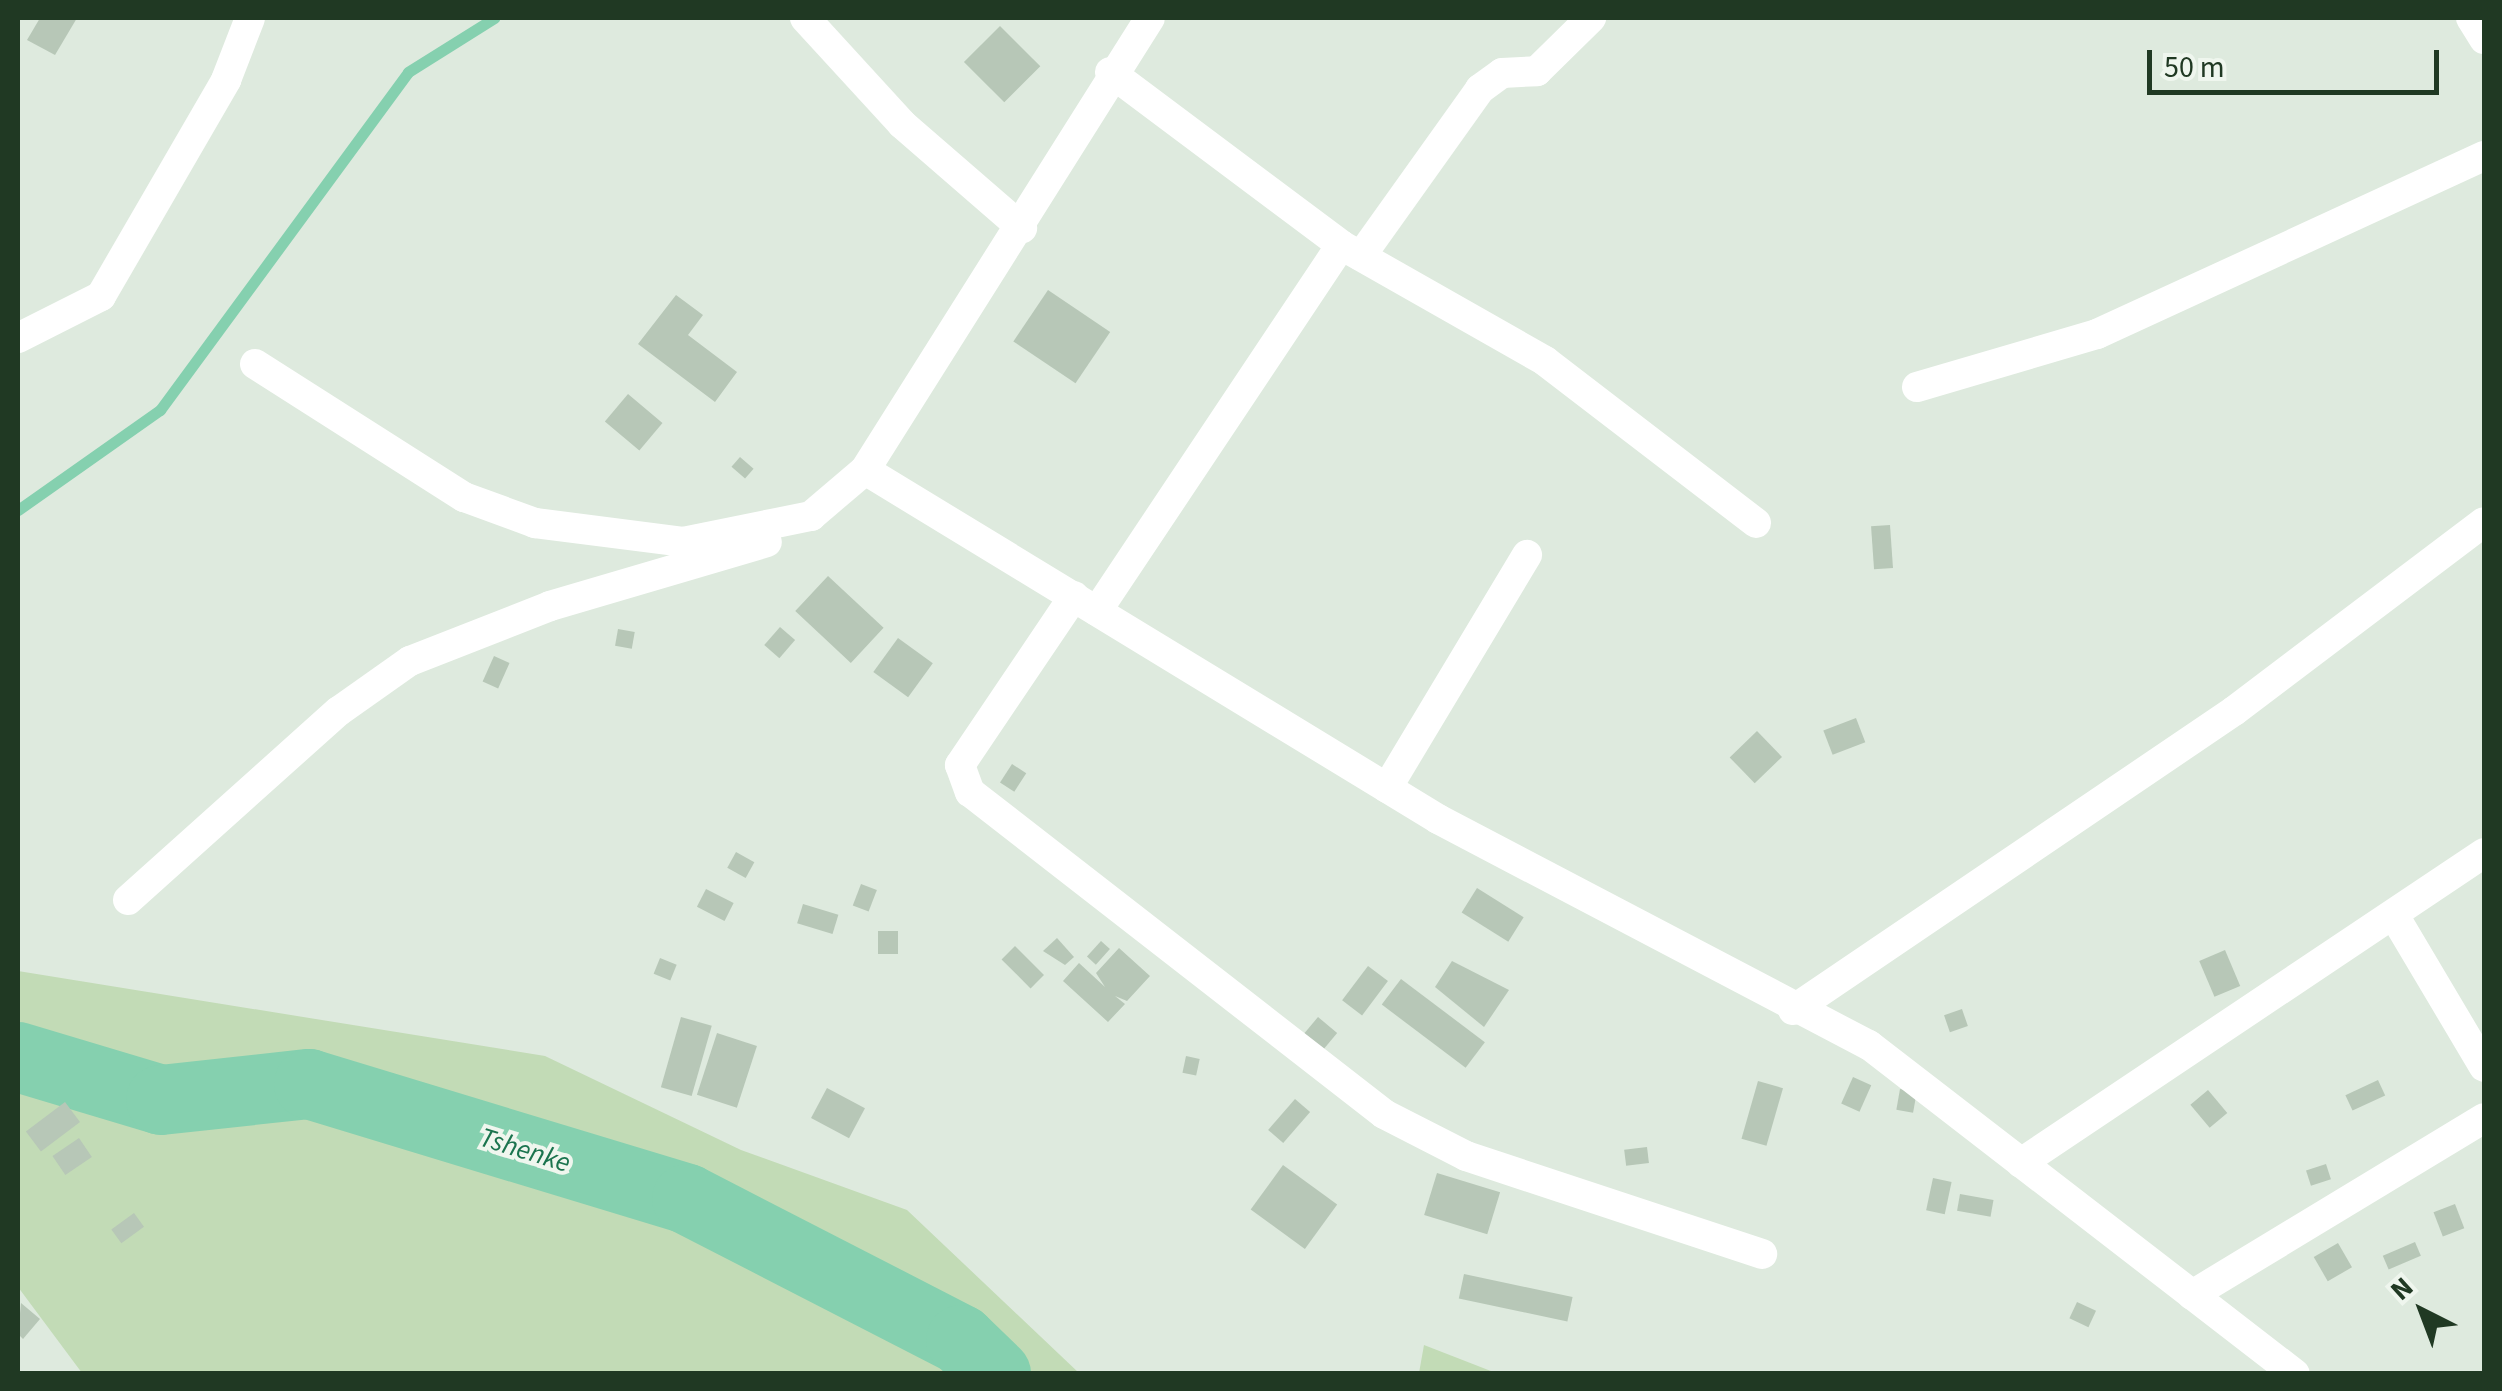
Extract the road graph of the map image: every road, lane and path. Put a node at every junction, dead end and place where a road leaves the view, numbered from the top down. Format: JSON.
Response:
{"nodes":[{"id":1,"x":250,"y":18,"type":"edge"},
{"id":2,"x":805,"y":18,"type":"edge"},
{"id":3,"x":1150,"y":18,"type":"edge"},
{"id":4,"x":1591,"y":18,"type":"edge"},
{"id":5,"x":2471,"y":18,"type":"edge"},
{"id":6,"x":2484,"y":39,"type":"edge"},
{"id":7,"x":1110,"y":72,"type":"junction"},
{"id":8,"x":2484,"y":156,"type":"edge"},
{"id":9,"x":1022,"y":228,"type":"junction"},
{"id":10,"x":1351,"y":250,"type":"junction"},
{"id":11,"x":18,"y":338,"type":"edge"},
{"id":12,"x":255,"y":364,"type":"dead end"},
{"id":13,"x":1917,"y":387,"type":"dead end"},
{"id":14,"x":866,"y":470,"type":"junction"},
{"id":15,"x":812,"y":516,"type":"junction"},
{"id":16,"x":2484,"y":522,"type":"edge"},
{"id":17,"x":1756,"y":523,"type":"dead end"},
{"id":18,"x":1527,"y":556,"type":"dead end"},
{"id":19,"x":1086,"y":604,"type":"junction"},
{"id":20,"x":1388,"y":788,"type":"junction"},
{"id":21,"x":2484,"y":853,"type":"edge"},
{"id":22,"x":128,"y":900,"type":"dead end"},
{"id":23,"x":2395,"y":917,"type":"junction"},
{"id":24,"x":1793,"y":1010,"type":"junction"},
{"id":25,"x":2484,"y":1067,"type":"edge"},
{"id":26,"x":2484,"y":1118,"type":"edge"},
{"id":27,"x":2021,"y":1163,"type":"junction"},
{"id":28,"x":1762,"y":1254,"type":"dead end"},
{"id":29,"x":2192,"y":1295,"type":"junction"},
{"id":30,"x":2295,"y":1374,"type":"edge"}],
"edges":[{"from":1,"to":11,"type":"street"},
{"from":2,"to":9,"type":"street"},
{"from":3,"to":7,"type":"street"},
{"from":4,"to":10,"type":"street"},
{"from":5,"to":6,"type":"street"},
{"from":7,"to":9,"type":"street"},
{"from":7,"to":10,"type":"street"},
{"from":8,"to":13,"type":"street"},
{"from":9,"to":14,"type":"street"},
{"from":10,"to":17,"type":"street"},
{"from":10,"to":19,"type":"street"},
{"from":12,"to":15,"type":"street"},
{"from":14,"to":15,"type":"street"},
{"from":14,"to":19,"type":"street"},
{"from":15,"to":22,"type":"street"},
{"from":16,"to":24,"type":"street"},
{"from":18,"to":20,"type":"street"},
{"from":19,"to":20,"type":"street"},
{"from":19,"to":28,"type":"street"},
{"from":20,"to":24,"type":"street"},
{"from":21,"to":23,"type":"street"},
{"from":23,"to":25,"type":"street"},
{"from":23,"to":27,"type":"street"},
{"from":24,"to":27,"type":"street"},
{"from":26,"to":29,"type":"street"},
{"from":27,"to":29,"type":"street"},
{"from":29,"to":30,"type":"street"}]}
